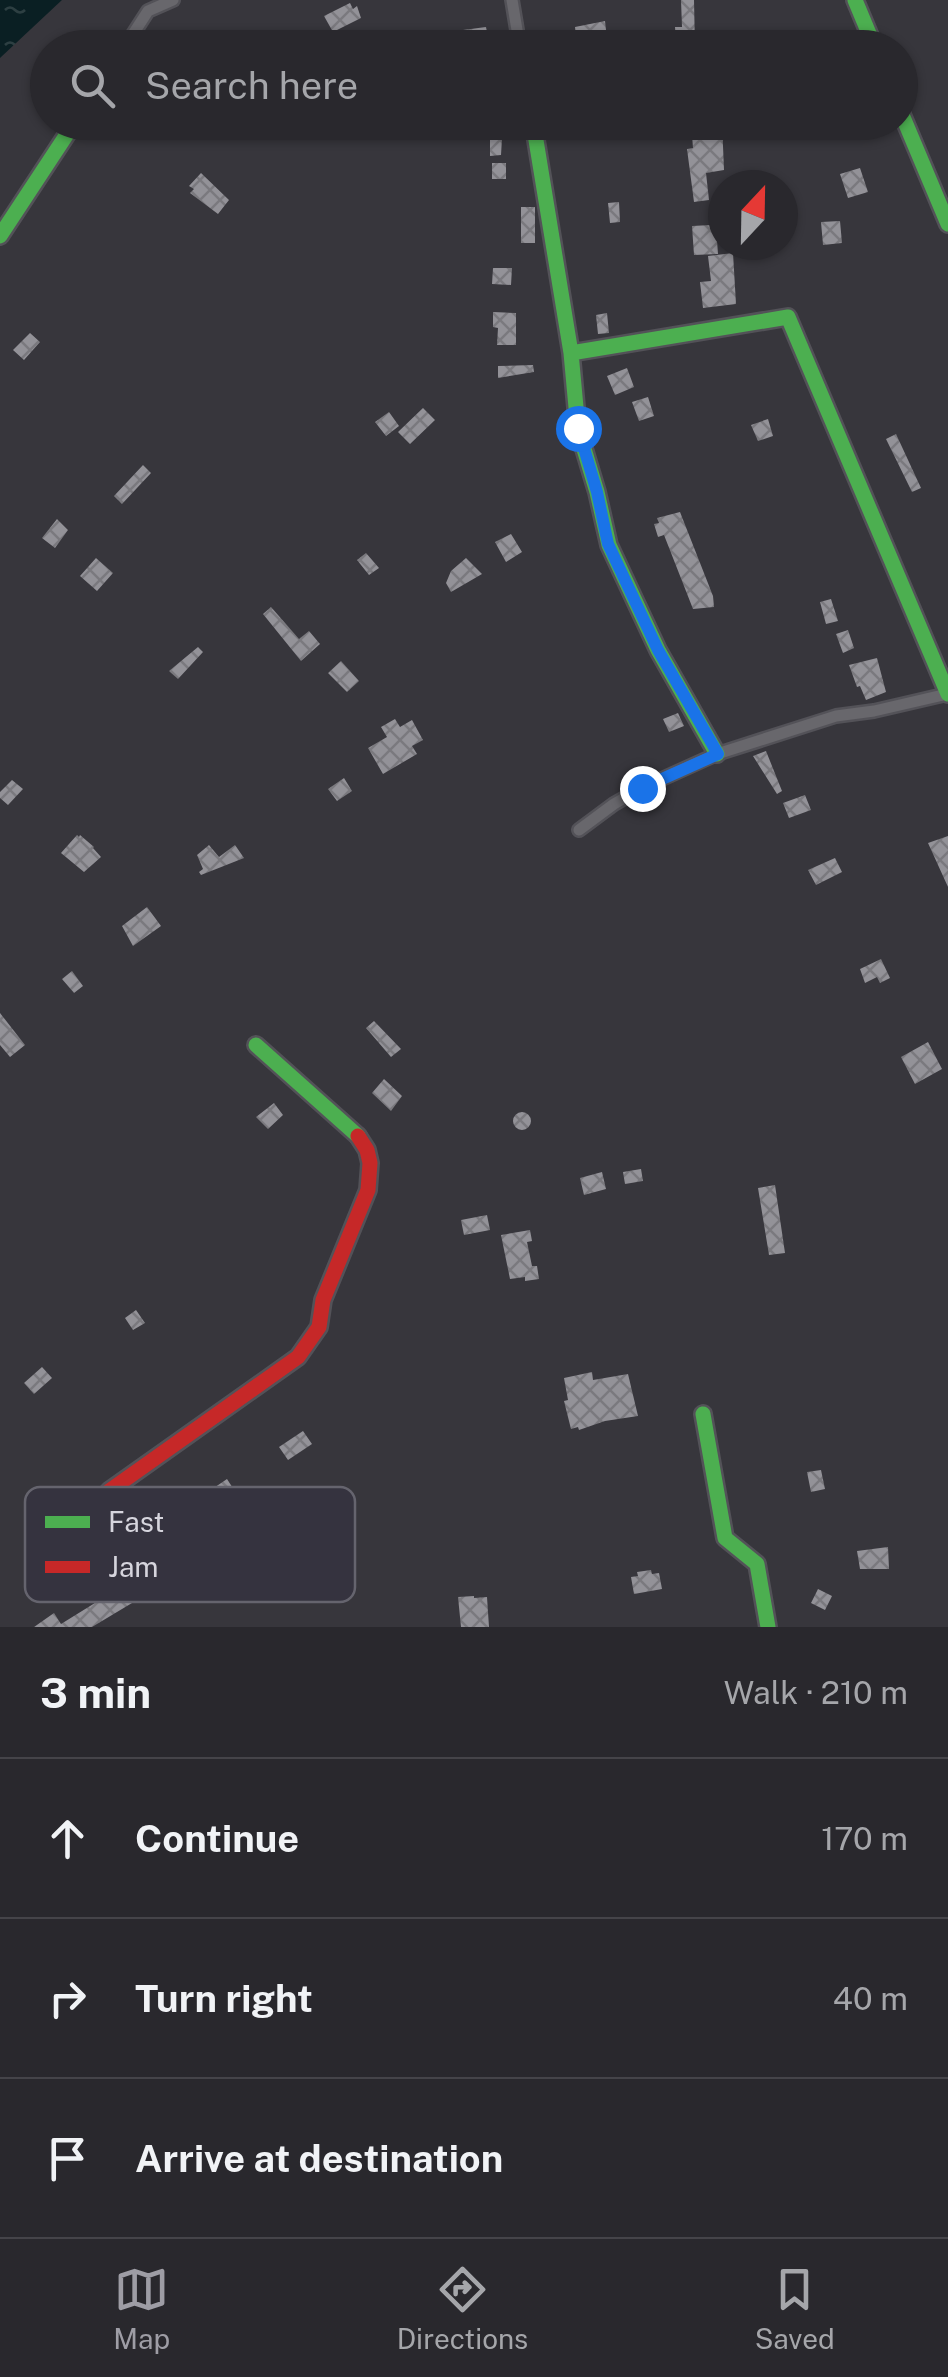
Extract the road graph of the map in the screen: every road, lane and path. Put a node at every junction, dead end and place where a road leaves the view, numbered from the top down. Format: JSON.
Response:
{"nodes":[{"id":1,"x":174,"y":0,"type":"edge"},
{"id":2,"x":512,"y":0,"type":"edge"},
{"id":3,"x":856,"y":0,"type":"edge"},
{"id":4,"x":135,"y":30,"type":"edge"},
{"id":5,"x":517,"y":30,"type":"edge"},
{"id":6,"x":868,"y":30,"type":"edge"},
{"id":7,"x":63,"y":140,"type":"edge"},
{"id":8,"x":536,"y":140,"type":"edge"},
{"id":9,"x":913,"y":140,"type":"edge"},
{"id":10,"x":948,"y":224,"type":"edge"},
{"id":11,"x":0,"y":236,"type":"edge"},
{"id":12,"x":570,"y":353,"type":"junction"},
{"id":13,"x":948,"y":694,"type":"edge"},
{"id":14,"x":718,"y":754,"type":"junction"},
{"id":15,"x":578,"y":830,"type":"dead end"},
{"id":16,"x":256,"y":1045,"type":"dead end"},
{"id":17,"x":703,"y":1414,"type":"dead end"},
{"id":18,"x":115,"y":1487,"type":"edge"},
{"id":19,"x":768,"y":1627,"type":"edge"}],
"edges":[{"from":1,"to":4,"type":"street"},
{"from":2,"to":5,"type":"street"},
{"from":3,"to":6,"type":"street"},
{"from":7,"to":11,"type":"street"},
{"from":8,"to":12,"type":"street"},
{"from":9,"to":10,"type":"street"},
{"from":12,"to":13,"type":"street"},
{"from":12,"to":14,"type":"street"},
{"from":13,"to":14,"type":"street"},
{"from":14,"to":15,"type":"street"},
{"from":16,"to":18,"type":"street"},
{"from":17,"to":19,"type":"street"}]}
